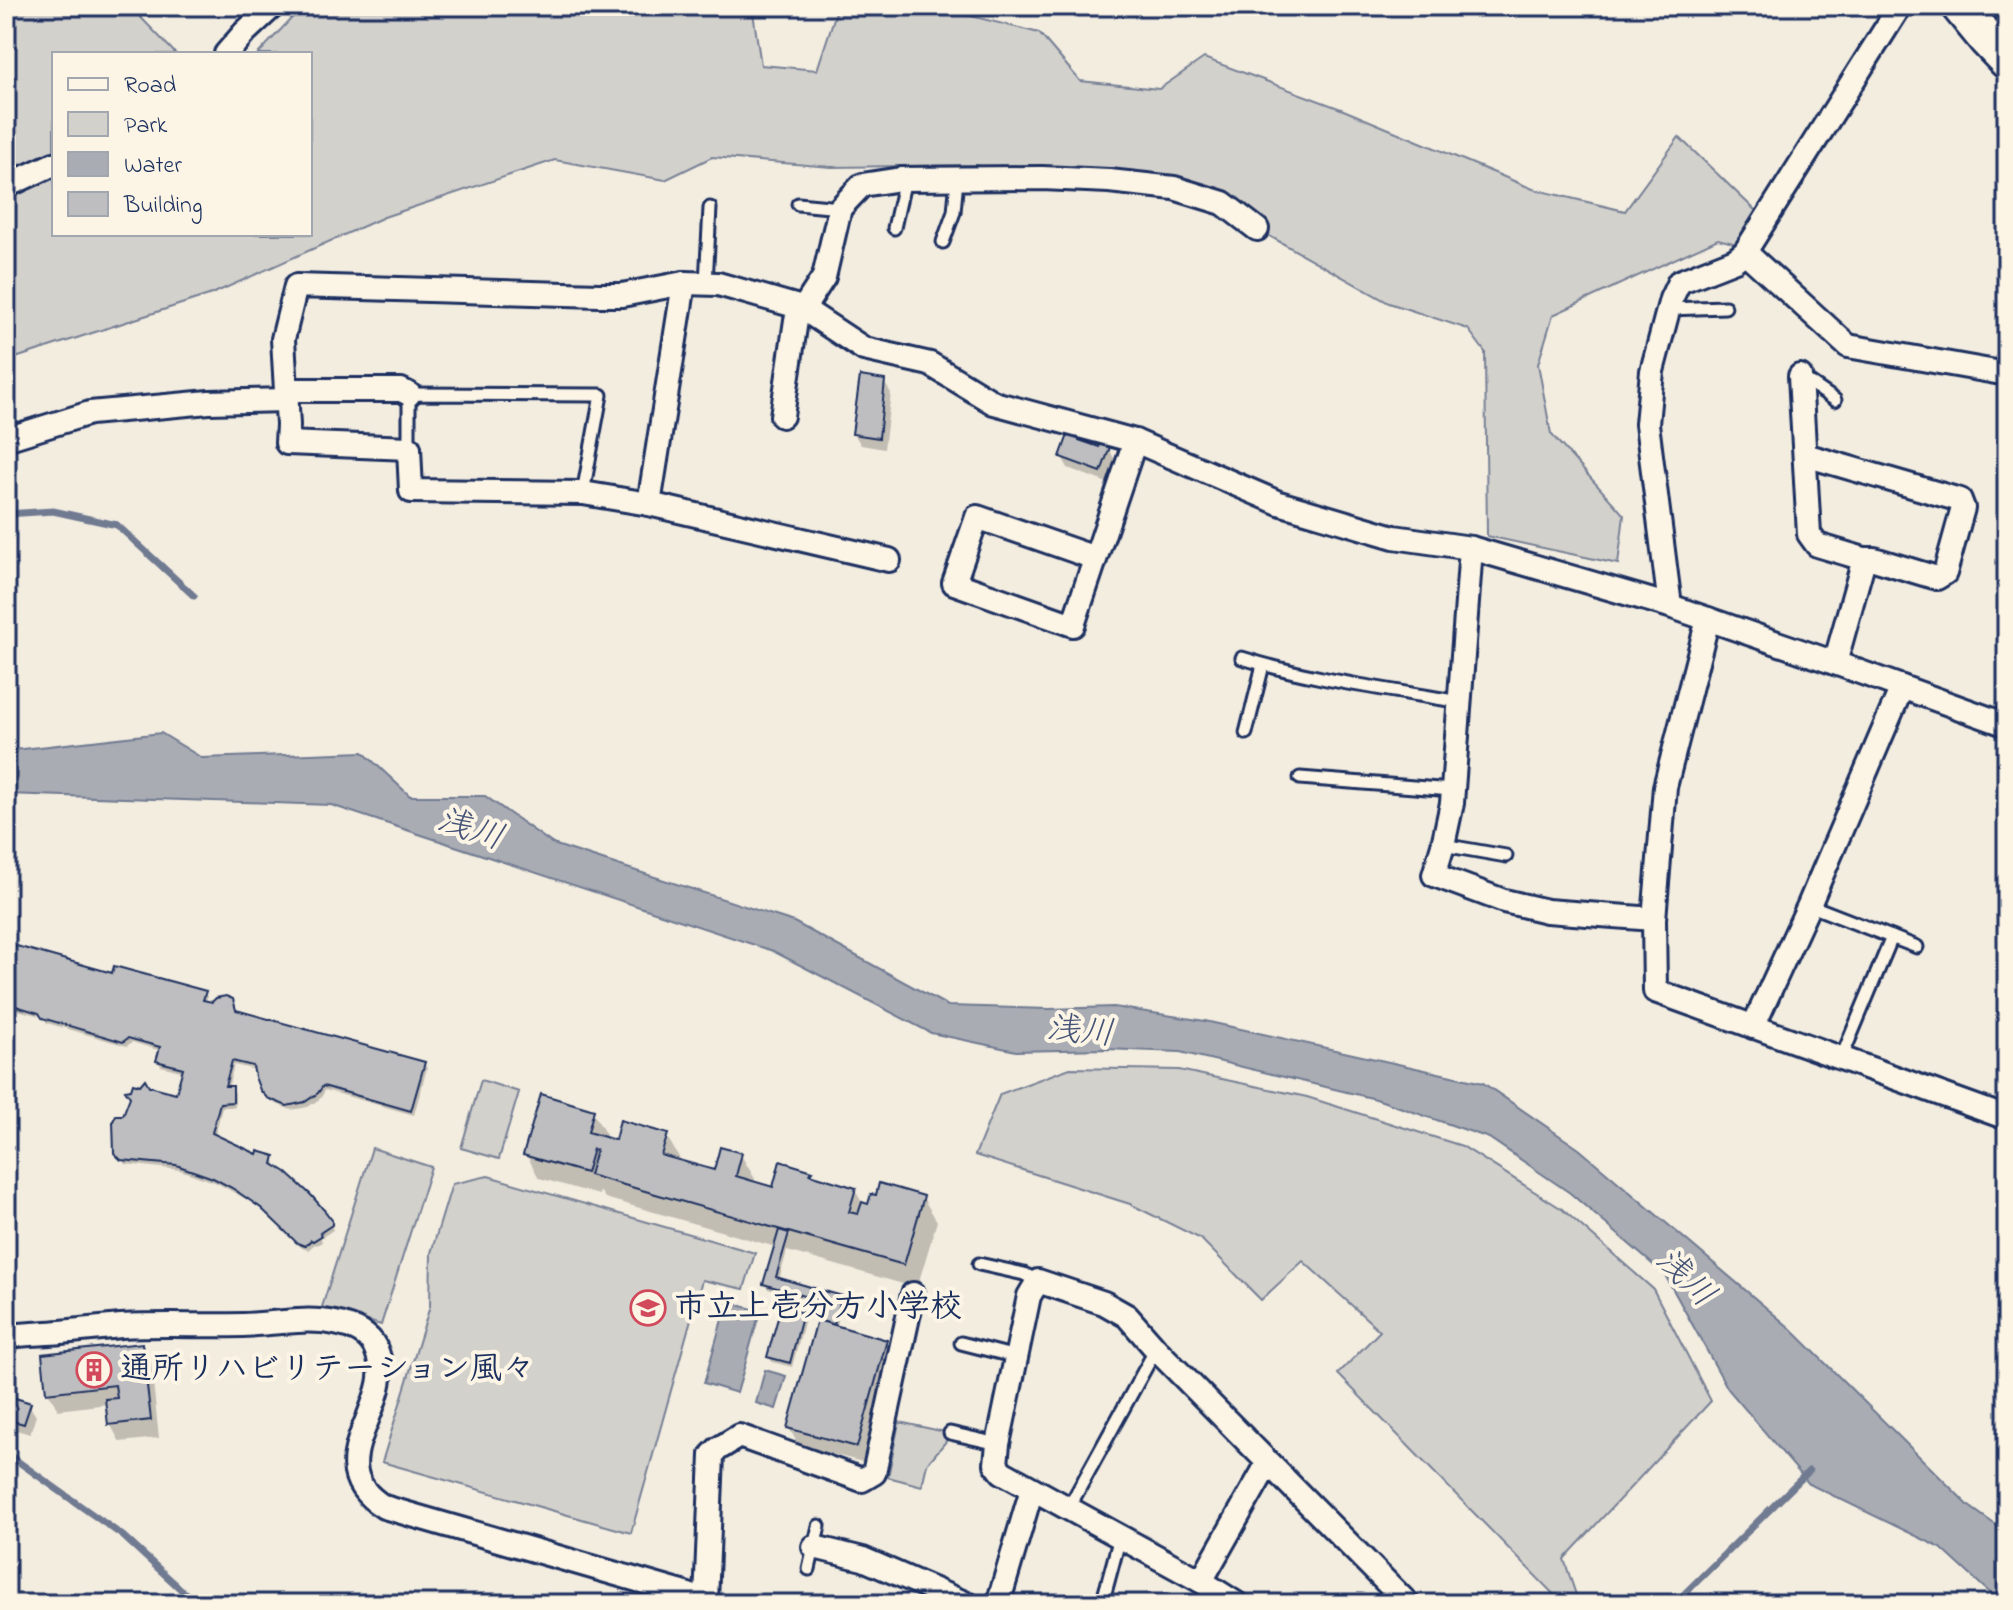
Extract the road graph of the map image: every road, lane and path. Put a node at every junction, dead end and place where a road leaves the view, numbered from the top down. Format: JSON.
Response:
{"nodes":[{"id":1,"x":273,"y":6,"type":"edge"},
{"id":2,"x":1900,"y":6,"type":"edge"},
{"id":3,"x":1960,"y":6,"type":"edge"},
{"id":4,"x":228,"y":52,"type":"edge"},
{"id":5,"x":2007,"y":60,"type":"edge"},
{"id":6,"x":52,"y":165,"type":"edge"},
{"id":7,"x":905,"y":179,"type":"junction"},
{"id":8,"x":957,"y":179,"type":"junction"},
{"id":9,"x":6,"y":186,"type":"edge"},
{"id":10,"x":798,"y":204,"type":"dead end"},
{"id":11,"x":710,"y":208,"type":"dead end"},
{"id":12,"x":840,"y":208,"type":"junction"},
{"id":13,"x":894,"y":228,"type":"dead end"},
{"id":14,"x":1257,"y":229,"type":"dead end"},
{"id":15,"x":943,"y":242,"type":"dead end"},
{"id":16,"x":1745,"y":252,"type":"junction"},
{"id":17,"x":695,"y":283,"type":"junction"},
{"id":18,"x":1725,"y":307,"type":"dead end"},
{"id":19,"x":802,"y":308,"type":"junction"},
{"id":20,"x":1669,"y":309,"type":"junction"},
{"id":21,"x":2007,"y":374,"type":"edge"},
{"id":22,"x":1800,"y":376,"type":"joint"},
{"id":23,"x":409,"y":394,"type":"junction"},
{"id":24,"x":287,"y":395,"type":"junction"},
{"id":25,"x":1835,"y":400,"type":"dead end"},
{"id":26,"x":782,"y":416,"type":"dead end"},
{"id":27,"x":6,"y":439,"type":"edge"},
{"id":28,"x":1135,"y":441,"type":"junction"},
{"id":29,"x":409,"y":448,"type":"junction"},
{"id":30,"x":1805,"y":455,"type":"junction"},
{"id":31,"x":583,"y":493,"type":"junction"},
{"id":32,"x":649,"y":504,"type":"junction"},
{"id":33,"x":1471,"y":548,"type":"junction"},
{"id":34,"x":1095,"y":558,"type":"junction"},
{"id":35,"x":1864,"y":559,"type":"junction"},
{"id":36,"x":889,"y":560,"type":"dead end"},
{"id":37,"x":1670,"y":606,"type":"junction"},
{"id":38,"x":1708,"y":619,"type":"junction"},
{"id":39,"x":1242,"y":658,"type":"dead end"},
{"id":40,"x":1835,"y":663,"type":"junction"},
{"id":41,"x":1263,"y":665,"type":"junction"},
{"id":42,"x":1902,"y":687,"type":"junction"},
{"id":43,"x":1459,"y":702,"type":"junction"},
{"id":44,"x":2007,"y":725,"type":"edge"},
{"id":45,"x":1246,"y":733,"type":"dead end"},
{"id":46,"x":1300,"y":778,"type":"dead end"},
{"id":47,"x":1452,"y":790,"type":"junction"},
{"id":48,"x":1443,"y":845,"type":"junction"},
{"id":49,"x":1506,"y":856,"type":"dead end"},
{"id":50,"x":1809,"y":905,"type":"junction"},
{"id":51,"x":1654,"y":919,"type":"junction"},
{"id":52,"x":1892,"y":937,"type":"junction"},
{"id":53,"x":1917,"y":947,"type":"dead end"},
{"id":54,"x":1753,"y":1027,"type":"junction"},
{"id":55,"x":1841,"y":1059,"type":"junction"},
{"id":56,"x":2007,"y":1118,"type":"edge"},
{"id":57,"x":979,"y":1264,"type":"dead end"},
{"id":58,"x":1038,"y":1281,"type":"junction"},
{"id":59,"x":913,"y":1294,"type":"dead end"},
{"id":60,"x":6,"y":1337,"type":"edge"},
{"id":61,"x":961,"y":1343,"type":"dead end"},
{"id":62,"x":1156,"y":1349,"type":"junction"},
{"id":63,"x":1016,"y":1357,"type":"junction"},
{"id":64,"x":950,"y":1433,"type":"dead end"},
{"id":65,"x":998,"y":1444,"type":"junction"},
{"id":66,"x":1268,"y":1463,"type":"junction"},
{"id":67,"x":1032,"y":1489,"type":"junction"},
{"id":68,"x":1068,"y":1509,"type":"junction"},
{"id":69,"x":1120,"y":1537,"type":"junction"},
{"id":70,"x":814,"y":1548,"type":"dead end"},
{"id":71,"x":1201,"y":1581,"type":"junction"},
{"id":72,"x":708,"y":1602,"type":"edge"},
{"id":73,"x":967,"y":1604,"type":"edge"},
{"id":74,"x":998,"y":1604,"type":"edge"},
{"id":75,"x":1102,"y":1604,"type":"edge"},
{"id":76,"x":1237,"y":1604,"type":"edge"},
{"id":77,"x":1408,"y":1604,"type":"edge"}],
"edges":[{"from":1,"to":4,"type":"street"},
{"from":2,"to":16,"type":"street"},
{"from":3,"to":5,"type":"main road"},
{"from":6,"to":9,"type":"street"},
{"from":7,"to":8,"type":"street"},
{"from":7,"to":12,"type":"street"},
{"from":7,"to":13,"type":"lane"},
{"from":8,"to":14,"type":"street"},
{"from":8,"to":15,"type":"lane"},
{"from":10,"to":12,"type":"lane"},
{"from":11,"to":17,"type":"lane"},
{"from":12,"to":19,"type":"street"},
{"from":16,"to":20,"type":"street"},
{"from":16,"to":21,"type":"street"},
{"from":17,"to":19,"type":"street"},
{"from":17,"to":24,"type":"street"},
{"from":17,"to":32,"type":"street"},
{"from":18,"to":20,"type":"lane"},
{"from":19,"to":26,"type":"street"},
{"from":19,"to":28,"type":"street"},
{"from":20,"to":37,"type":"street"},
{"from":22,"to":25,"type":"lane"},
{"from":22,"to":30,"type":"street"},
{"from":23,"to":24,"type":"street"},
{"from":23,"to":29,"type":"lane"},
{"from":23,"to":31,"type":"lane"},
{"from":24,"to":27,"type":"street"},
{"from":24,"to":29,"type":"street"},
{"from":28,"to":33,"type":"street"},
{"from":28,"to":34,"type":"street"},
{"from":29,"to":31,"type":"street"},
{"from":30,"to":35,"type":"street"},
{"from":30,"to":35,"type":"street"},
{"from":31,"to":32,"type":"street"},
{"from":32,"to":36,"type":"street"},
{"from":33,"to":37,"type":"street"},
{"from":33,"to":43,"type":"street"},
{"from":34,"to":34,"type":"street"},
{"from":35,"to":40,"type":"street"},
{"from":37,"to":38,"type":"street"},
{"from":38,"to":40,"type":"street"},
{"from":38,"to":51,"type":"street"},
{"from":39,"to":41,"type":"lane"},
{"from":40,"to":42,"type":"street"},
{"from":41,"to":43,"type":"lane"},
{"from":41,"to":45,"type":"lane"},
{"from":42,"to":44,"type":"street"},
{"from":42,"to":50,"type":"street"},
{"from":43,"to":47,"type":"street"},
{"from":46,"to":47,"type":"lane"},
{"from":47,"to":48,"type":"street"},
{"from":48,"to":49,"type":"lane"},
{"from":48,"to":51,"type":"street"},
{"from":50,"to":52,"type":"lane"},
{"from":50,"to":54,"type":"street"},
{"from":51,"to":54,"type":"street"},
{"from":52,"to":53,"type":"lane"},
{"from":52,"to":55,"type":"lane"},
{"from":54,"to":55,"type":"street"},
{"from":55,"to":56,"type":"street"},
{"from":57,"to":58,"type":"lane"},
{"from":58,"to":62,"type":"street"},
{"from":58,"to":63,"type":"street"},
{"from":59,"to":72,"type":"street"},
{"from":60,"to":72,"type":"street"},
{"from":61,"to":63,"type":"lane"},
{"from":62,"to":66,"type":"street"},
{"from":62,"to":68,"type":"lane"},
{"from":63,"to":65,"type":"street"},
{"from":64,"to":65,"type":"lane"},
{"from":65,"to":67,"type":"street"},
{"from":66,"to":71,"type":"street"},
{"from":66,"to":77,"type":"street"},
{"from":67,"to":68,"type":"street"},
{"from":67,"to":74,"type":"street"},
{"from":68,"to":69,"type":"street"},
{"from":69,"to":71,"type":"street"},
{"from":69,"to":75,"type":"lane"},
{"from":70,"to":73,"type":"street"},
{"from":71,"to":76,"type":"street"}]}
